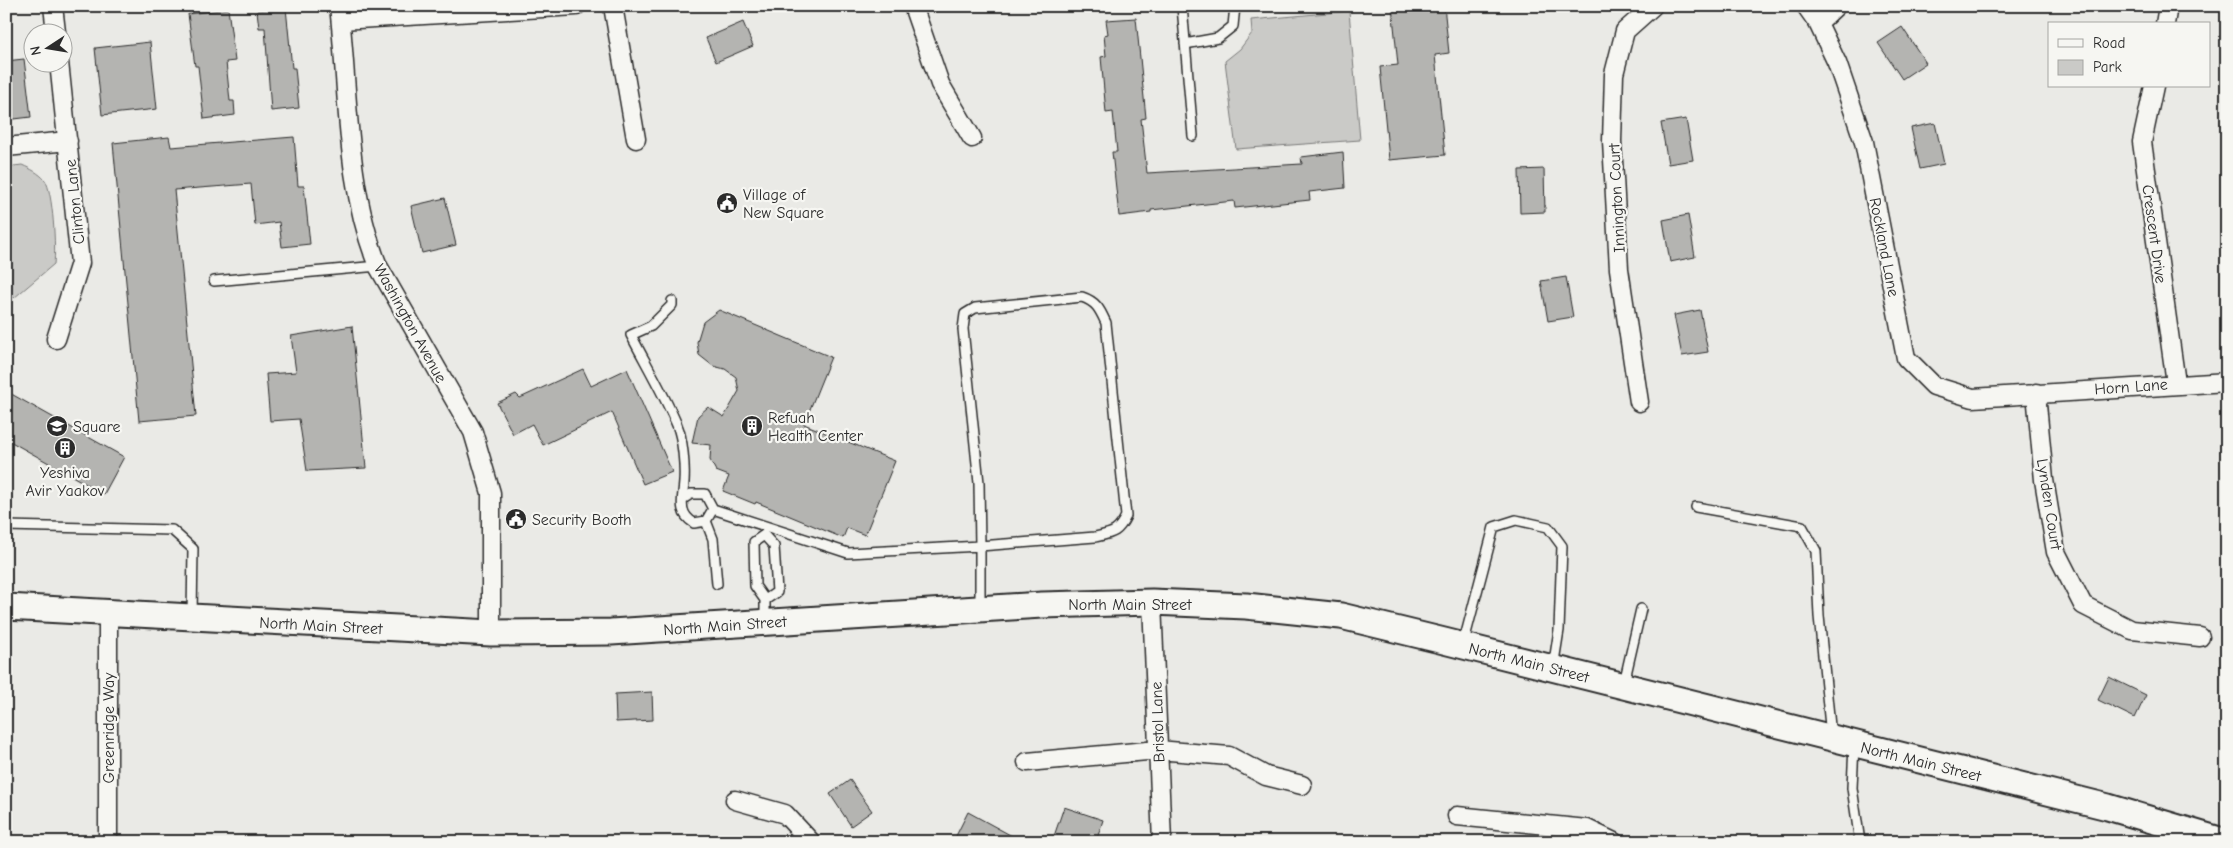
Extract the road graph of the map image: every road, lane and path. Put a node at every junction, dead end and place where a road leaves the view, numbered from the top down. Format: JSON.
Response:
{"nodes":[{"id":1,"x":53,"y":6,"type":"edge"},
{"id":2,"x":576,"y":6,"type":"edge"},
{"id":3,"x":613,"y":6,"type":"edge"},
{"id":4,"x":913,"y":6,"type":"edge"},
{"id":5,"x":1182,"y":6,"type":"edge"},
{"id":6,"x":1235,"y":6,"type":"edge"},
{"id":7,"x":1653,"y":6,"type":"edge"},
{"id":8,"x":1806,"y":6,"type":"edge"},
{"id":9,"x":1836,"y":6,"type":"edge"},
{"id":10,"x":2168,"y":6,"type":"edge"},
{"id":11,"x":340,"y":13,"type":"edge"},
{"id":12,"x":55,"y":22,"type":"edge"},
{"id":13,"x":2165,"y":22,"type":"edge"},
{"id":14,"x":1818,"y":23,"type":"junction"},
{"id":15,"x":1185,"y":44,"type":"junction"},
{"id":16,"x":60,"y":72,"type":"edge"},
{"id":17,"x":2154,"y":88,"type":"edge"},
{"id":18,"x":1193,"y":136,"type":"dead end"},
{"id":19,"x":972,"y":138,"type":"dead end"},
{"id":20,"x":636,"y":139,"type":"dead end"},
{"id":21,"x":68,"y":141,"type":"junction"},
{"id":22,"x":6,"y":147,"type":"edge"},
{"id":23,"x":378,"y":266,"type":"junction"},
{"id":24,"x":214,"y":281,"type":"dead end"},
{"id":25,"x":672,"y":301,"type":"dead end"},
{"id":26,"x":56,"y":338,"type":"dead end"},
{"id":27,"x":2227,"y":382,"type":"edge"},
{"id":28,"x":2176,"y":383,"type":"junction"},
{"id":29,"x":2036,"y":393,"type":"junction"},
{"id":30,"x":1639,"y":402,"type":"dead end"},
{"id":31,"x":683,"y":500,"type":"junction"},
{"id":32,"x":1696,"y":508,"type":"dead end"},
{"id":33,"x":713,"y":509,"type":"junction"},
{"id":34,"x":706,"y":521,"type":"junction"},
{"id":35,"x":6,"y":526,"type":"edge"},
{"id":36,"x":765,"y":531,"type":"junction"},
{"id":37,"x":980,"y":546,"type":"junction"},
{"id":38,"x":717,"y":584,"type":"dead end"},
{"id":39,"x":1152,"y":602,"type":"junction"},
{"id":40,"x":6,"y":607,"type":"edge"},
{"id":41,"x":1641,"y":608,"type":"dead end"},
{"id":42,"x":980,"y":609,"type":"junction"},
{"id":43,"x":765,"y":611,"type":"junction"},
{"id":44,"x":108,"y":614,"type":"junction"},
{"id":45,"x":192,"y":618,"type":"junction"},
{"id":46,"x":491,"y":633,"type":"junction"},
{"id":47,"x":2200,"y":637,"type":"dead end"},
{"id":48,"x":1463,"y":646,"type":"junction"},
{"id":49,"x":1553,"y":669,"type":"junction"},
{"id":50,"x":1624,"y":686,"type":"junction"},
{"id":51,"x":1843,"y":741,"type":"junction"},
{"id":52,"x":1158,"y":750,"type":"junction"},
{"id":53,"x":1027,"y":762,"type":"dead end"},
{"id":54,"x":1302,"y":784,"type":"dead end"},
{"id":55,"x":736,"y":800,"type":"dead end"},
{"id":56,"x":1458,"y":816,"type":"dead end"},
{"id":57,"x":108,"y":842,"type":"edge"},
{"id":58,"x":811,"y":842,"type":"edge"},
{"id":59,"x":1162,"y":842,"type":"edge"},
{"id":60,"x":1614,"y":842,"type":"edge"},
{"id":61,"x":1860,"y":842,"type":"edge"},
{"id":62,"x":2226,"y":842,"type":"edge"}],
"edges":[{"from":1,"to":12,"type":"street"},
{"from":2,"to":11,"type":"street"},
{"from":3,"to":20,"type":"street"},
{"from":4,"to":19,"type":"street"},
{"from":5,"to":15,"type":"lane"},
{"from":6,"to":15,"type":"lane"},
{"from":7,"to":30,"type":"street","name":"Innington Court"},
{"from":8,"to":14,"type":"street","name":"Rockland Lane"},
{"from":9,"to":14,"type":"street"},
{"from":10,"to":13,"type":"street"},
{"from":11,"to":23,"type":"street","name":"Washington Avenue"},
{"from":14,"to":29,"type":"street","name":"Rockland Lane"},
{"from":15,"to":18,"type":"lane"},
{"from":16,"to":21,"type":"street","name":"Clinton Lane"},
{"from":17,"to":28,"type":"street","name":"Crescent Drive"},
{"from":21,"to":22,"type":"street"},
{"from":21,"to":26,"type":"street","name":"Clinton Lane"},
{"from":23,"to":24,"type":"lane"},
{"from":23,"to":46,"type":"street","name":"Washington Avenue"},
{"from":25,"to":31,"type":"lane"},
{"from":27,"to":28,"type":"street","name":"Horn Lane"},
{"from":28,"to":29,"type":"street","name":"Horn Lane"},
{"from":29,"to":47,"type":"street","name":"Lynden Court"},
{"from":31,"to":33,"type":"lane"},
{"from":31,"to":34,"type":"lane"},
{"from":32,"to":51,"type":"lane"},
{"from":33,"to":34,"type":"lane"},
{"from":33,"to":36,"type":"lane"},
{"from":34,"to":38,"type":"lane"},
{"from":35,"to":45,"type":"lane"},
{"from":36,"to":37,"type":"lane"},
{"from":36,"to":43,"type":"lane"},
{"from":36,"to":43,"type":"lane"},
{"from":37,"to":37,"type":"lane"},
{"from":37,"to":42,"type":"lane"},
{"from":39,"to":42,"type":"main road","name":"North Main Street"},
{"from":39,"to":48,"type":"main road","name":"North Main Street"},
{"from":39,"to":52,"type":"street","name":"Bristol Lane"},
{"from":40,"to":44,"type":"main road","name":"North Main Street"},
{"from":41,"to":50,"type":"lane"},
{"from":42,"to":43,"type":"main road","name":"North Main Street"},
{"from":43,"to":46,"type":"main road","name":"North Main Street"},
{"from":44,"to":45,"type":"main road","name":"North Main Street"},
{"from":44,"to":57,"type":"street","name":"Greenridge Way"},
{"from":45,"to":46,"type":"main road","name":"North Main Street"},
{"from":48,"to":49,"type":"main road","name":"North Main Street"},
{"from":48,"to":49,"type":"lane"},
{"from":49,"to":50,"type":"main road","name":"North Main Street"},
{"from":50,"to":51,"type":"main road","name":"North Main Street"},
{"from":51,"to":61,"type":"lane"},
{"from":51,"to":62,"type":"main road","name":"North Main Street"},
{"from":52,"to":53,"type":"street"},
{"from":52,"to":54,"type":"street"},
{"from":52,"to":59,"type":"street","name":"Bristol Lane"},
{"from":55,"to":58,"type":"street"},
{"from":56,"to":60,"type":"street"}]}
